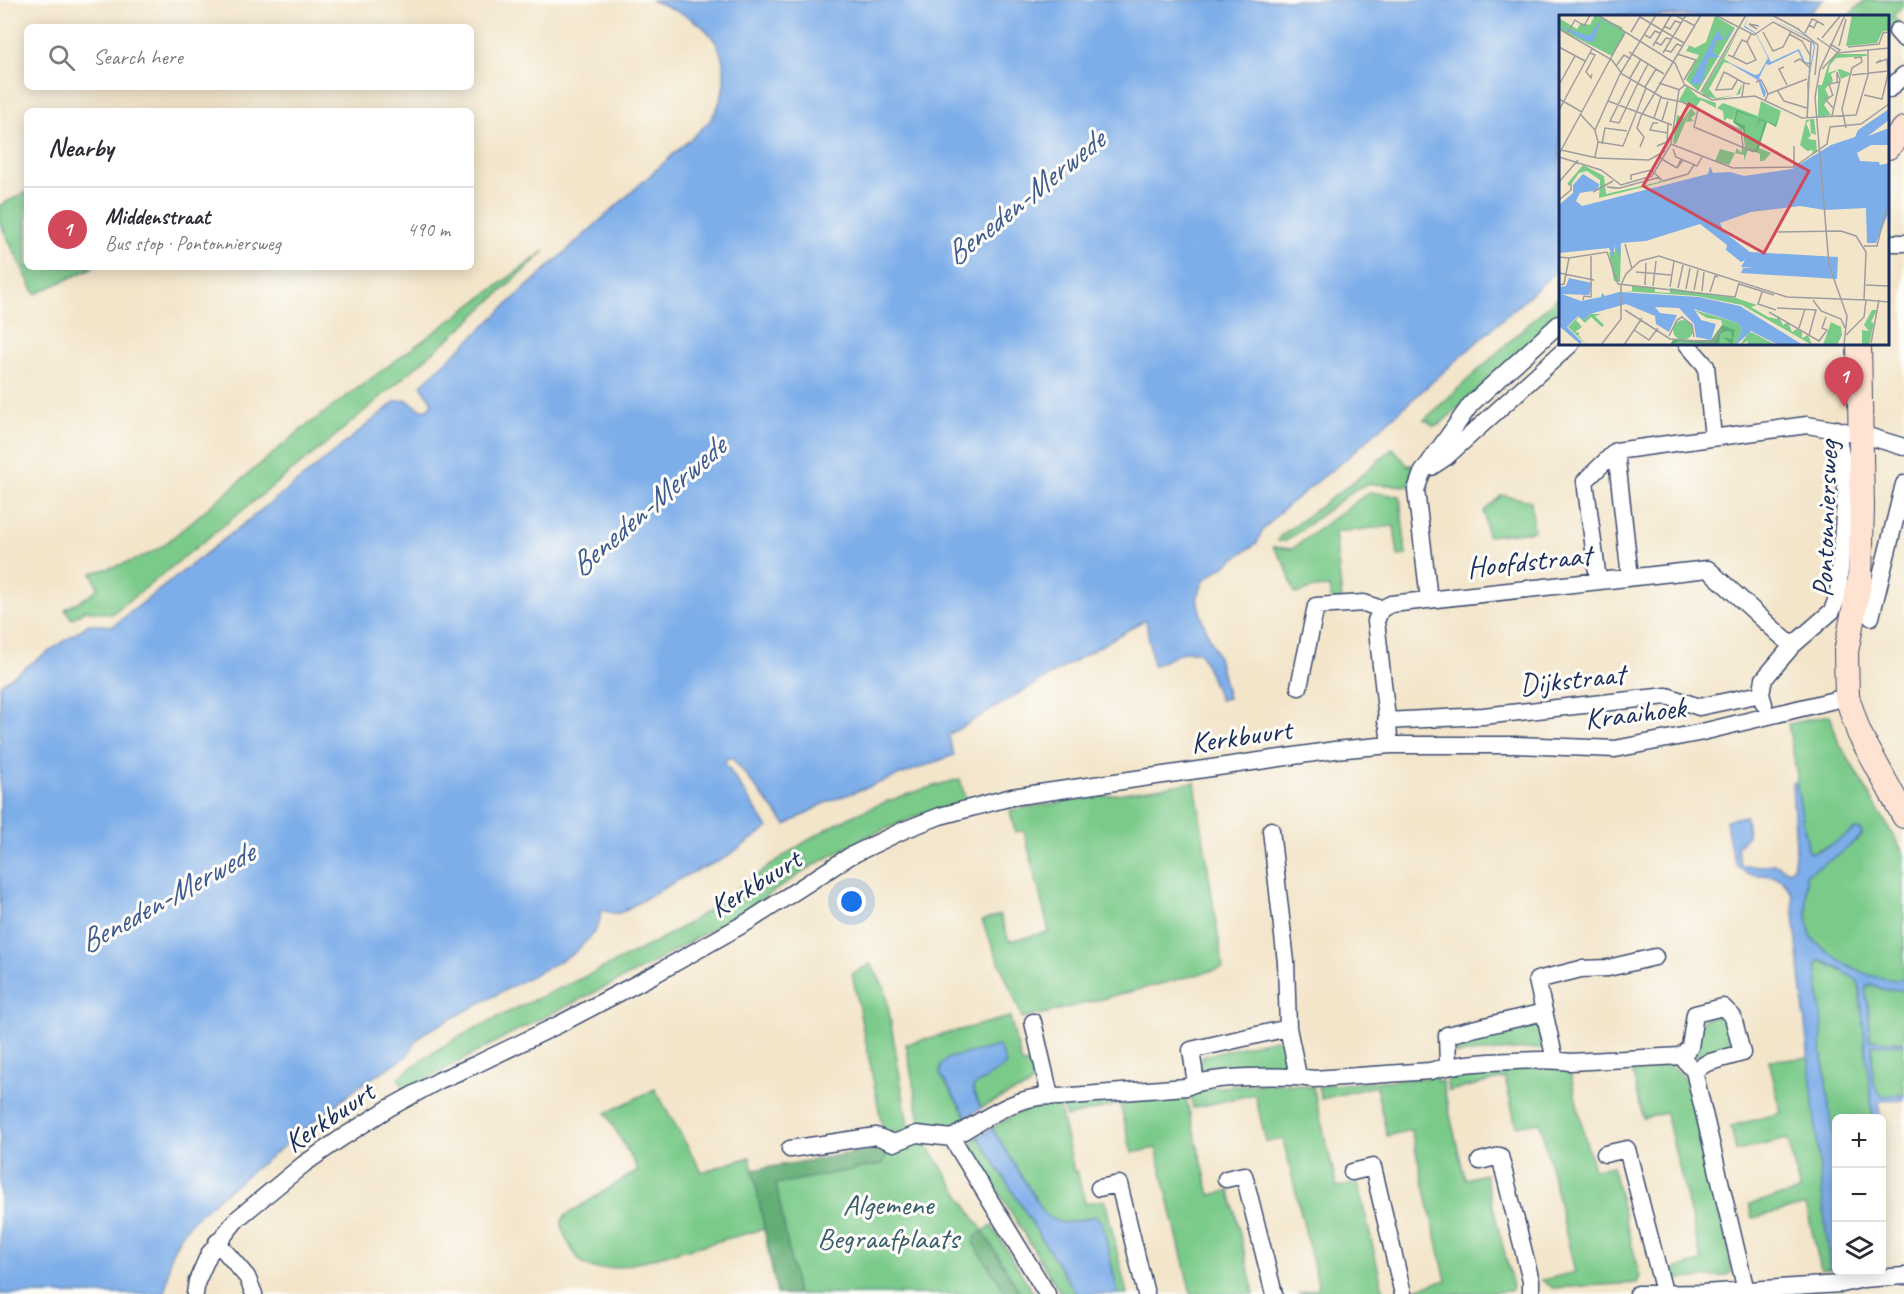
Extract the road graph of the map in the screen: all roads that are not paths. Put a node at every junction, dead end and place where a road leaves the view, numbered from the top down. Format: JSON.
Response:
{"nodes":[{"id":1,"x":1904,"y":75,"type":"edge"},
{"id":2,"x":1889,"y":88,"type":"edge"},
{"id":3,"x":1904,"y":129,"type":"edge"},
{"id":4,"x":1889,"y":145,"type":"edge"},
{"id":5,"x":1559,"y":324,"type":"edge"},
{"id":6,"x":1570,"y":345,"type":"edge"},
{"id":7,"x":1688,"y":345,"type":"edge"},
{"id":8,"x":1859,"y":345,"type":"edge"},
{"id":9,"x":1837,"y":429,"type":"junction"},
{"id":10,"x":1860,"y":434,"type":"junction"},
{"id":11,"x":1713,"y":438,"type":"junction"},
{"id":12,"x":1904,"y":447,"type":"edge"},
{"id":13,"x":1616,"y":451,"type":"junction"},
{"id":14,"x":1422,"y":473,"type":"junction"},
{"id":15,"x":1904,"y":484,"type":"edge"},
{"id":16,"x":1630,"y":577,"type":"junction"},
{"id":17,"x":1598,"y":580,"type":"junction"},
{"id":18,"x":1429,"y":599,"type":"junction"},
{"id":19,"x":1381,"y":609,"type":"junction"},
{"id":20,"x":1871,"y":617,"type":"dead end"},
{"id":21,"x":1792,"y":646,"type":"junction"},
{"id":22,"x":1299,"y":687,"type":"dead end"},
{"id":23,"x":1761,"y":694,"type":"junction"},
{"id":24,"x":1847,"y":697,"type":"junction"},
{"id":25,"x":1768,"y":716,"type":"junction"},
{"id":26,"x":1386,"y":721,"type":"junction"},
{"id":27,"x":1390,"y":745,"type":"junction"},
{"id":28,"x":1904,"y":816,"type":"edge"},
{"id":29,"x":1271,"y":830,"type":"dead end"},
{"id":30,"x":1655,"y":957,"type":"dead end"},
{"id":31,"x":1544,"y":1012,"type":"junction"},
{"id":32,"x":1033,"y":1022,"type":"dead end"},
{"id":33,"x":1288,"y":1028,"type":"junction"},
{"id":34,"x":1681,"y":1056,"type":"junction"},
{"id":35,"x":1555,"y":1060,"type":"junction"},
{"id":36,"x":1448,"y":1066,"type":"junction"},
{"id":37,"x":1694,"y":1071,"type":"junction"},
{"id":38,"x":1298,"y":1076,"type":"junction"},
{"id":39,"x":1196,"y":1083,"type":"junction"},
{"id":40,"x":1050,"y":1096,"type":"junction"},
{"id":41,"x":952,"y":1138,"type":"junction"},
{"id":42,"x":790,"y":1149,"type":"dead end"},
{"id":43,"x":1605,"y":1154,"type":"dead end"},
{"id":44,"x":1480,"y":1161,"type":"dead end"},
{"id":45,"x":1352,"y":1172,"type":"dead end"},
{"id":46,"x":1226,"y":1179,"type":"dead end"},
{"id":47,"x":1099,"y":1188,"type":"dead end"},
{"id":48,"x":217,"y":1242,"type":"junction"},
{"id":49,"x":1904,"y":1276,"type":"edge"},
{"id":50,"x":1746,"y":1291,"type":"junction"},
{"id":51,"x":1664,"y":1292,"type":"junction"},
{"id":52,"x":195,"y":1294,"type":"edge"},
{"id":53,"x":254,"y":1294,"type":"edge"},
{"id":54,"x":1047,"y":1294,"type":"edge"},
{"id":55,"x":1146,"y":1294,"type":"edge"},
{"id":56,"x":1274,"y":1294,"type":"edge"},
{"id":57,"x":1403,"y":1294,"type":"edge"},
{"id":58,"x":1531,"y":1294,"type":"edge"},
{"id":59,"x":1638,"y":1294,"type":"edge"},
{"id":60,"x":1703,"y":1294,"type":"edge"}],
"edges":[{"from":1,"to":2,"type":"street"},
{"from":3,"to":4,"type":"street"},
{"from":5,"to":14,"type":"street"},
{"from":6,"to":14,"type":"street"},
{"from":7,"to":11,"type":"street"},
{"from":8,"to":10,"type":"street","name":"Pontonniersweg"},
{"from":9,"to":10,"type":"street"},
{"from":9,"to":11,"type":"street"},
{"from":9,"to":21,"type":"street"},
{"from":10,"to":12,"type":"street"},
{"from":10,"to":24,"type":"street","name":"Pontonniersweg"},
{"from":11,"to":13,"type":"street"},
{"from":13,"to":16,"type":"street"},
{"from":13,"to":17,"type":"street"},
{"from":14,"to":18,"type":"street"},
{"from":15,"to":20,"type":"street"},
{"from":16,"to":17,"type":"street","name":"Hoofdstraat"},
{"from":16,"to":21,"type":"street","name":"Hoofdstraat"},
{"from":17,"to":18,"type":"street","name":"Hoofdstraat"},
{"from":18,"to":19,"type":"street","name":"Hoofdstraat"},
{"from":19,"to":22,"type":"street"},
{"from":19,"to":26,"type":"street"},
{"from":21,"to":23,"type":"street"},
{"from":23,"to":25,"type":"street"},
{"from":23,"to":26,"type":"street","name":"Dijkstraat"},
{"from":24,"to":25,"type":"street","name":"Kraaihoek"},
{"from":24,"to":28,"type":"street","name":"Pontonniersweg"},
{"from":25,"to":27,"type":"street","name":"Kraaihoek"},
{"from":26,"to":27,"type":"street"},
{"from":27,"to":48,"type":"street","name":"Kerkbuurt"},
{"from":29,"to":33,"type":"street"},
{"from":30,"to":31,"type":"street"},
{"from":31,"to":35,"type":"street"},
{"from":31,"to":36,"type":"street"},
{"from":32,"to":40,"type":"street"},
{"from":33,"to":38,"type":"street"},
{"from":33,"to":39,"type":"street"},
{"from":34,"to":35,"type":"street"},
{"from":34,"to":37,"type":"street"},
{"from":34,"to":37,"type":"street"},
{"from":35,"to":36,"type":"street"},
{"from":36,"to":38,"type":"street"},
{"from":37,"to":50,"type":"street"},
{"from":38,"to":39,"type":"street"},
{"from":39,"to":40,"type":"street"},
{"from":40,"to":41,"type":"street"},
{"from":41,"to":42,"type":"street"},
{"from":41,"to":54,"type":"street"},
{"from":43,"to":51,"type":"street"},
{"from":44,"to":58,"type":"street"},
{"from":45,"to":57,"type":"street"},
{"from":46,"to":56,"type":"street"},
{"from":47,"to":55,"type":"street"},
{"from":48,"to":52,"type":"street","name":"Kerkbuurt"},
{"from":48,"to":53,"type":"street"},
{"from":49,"to":50,"type":"street"},
{"from":50,"to":60,"type":"street"},
{"from":51,"to":59,"type":"street"},
{"from":51,"to":60,"type":"street"}]}
